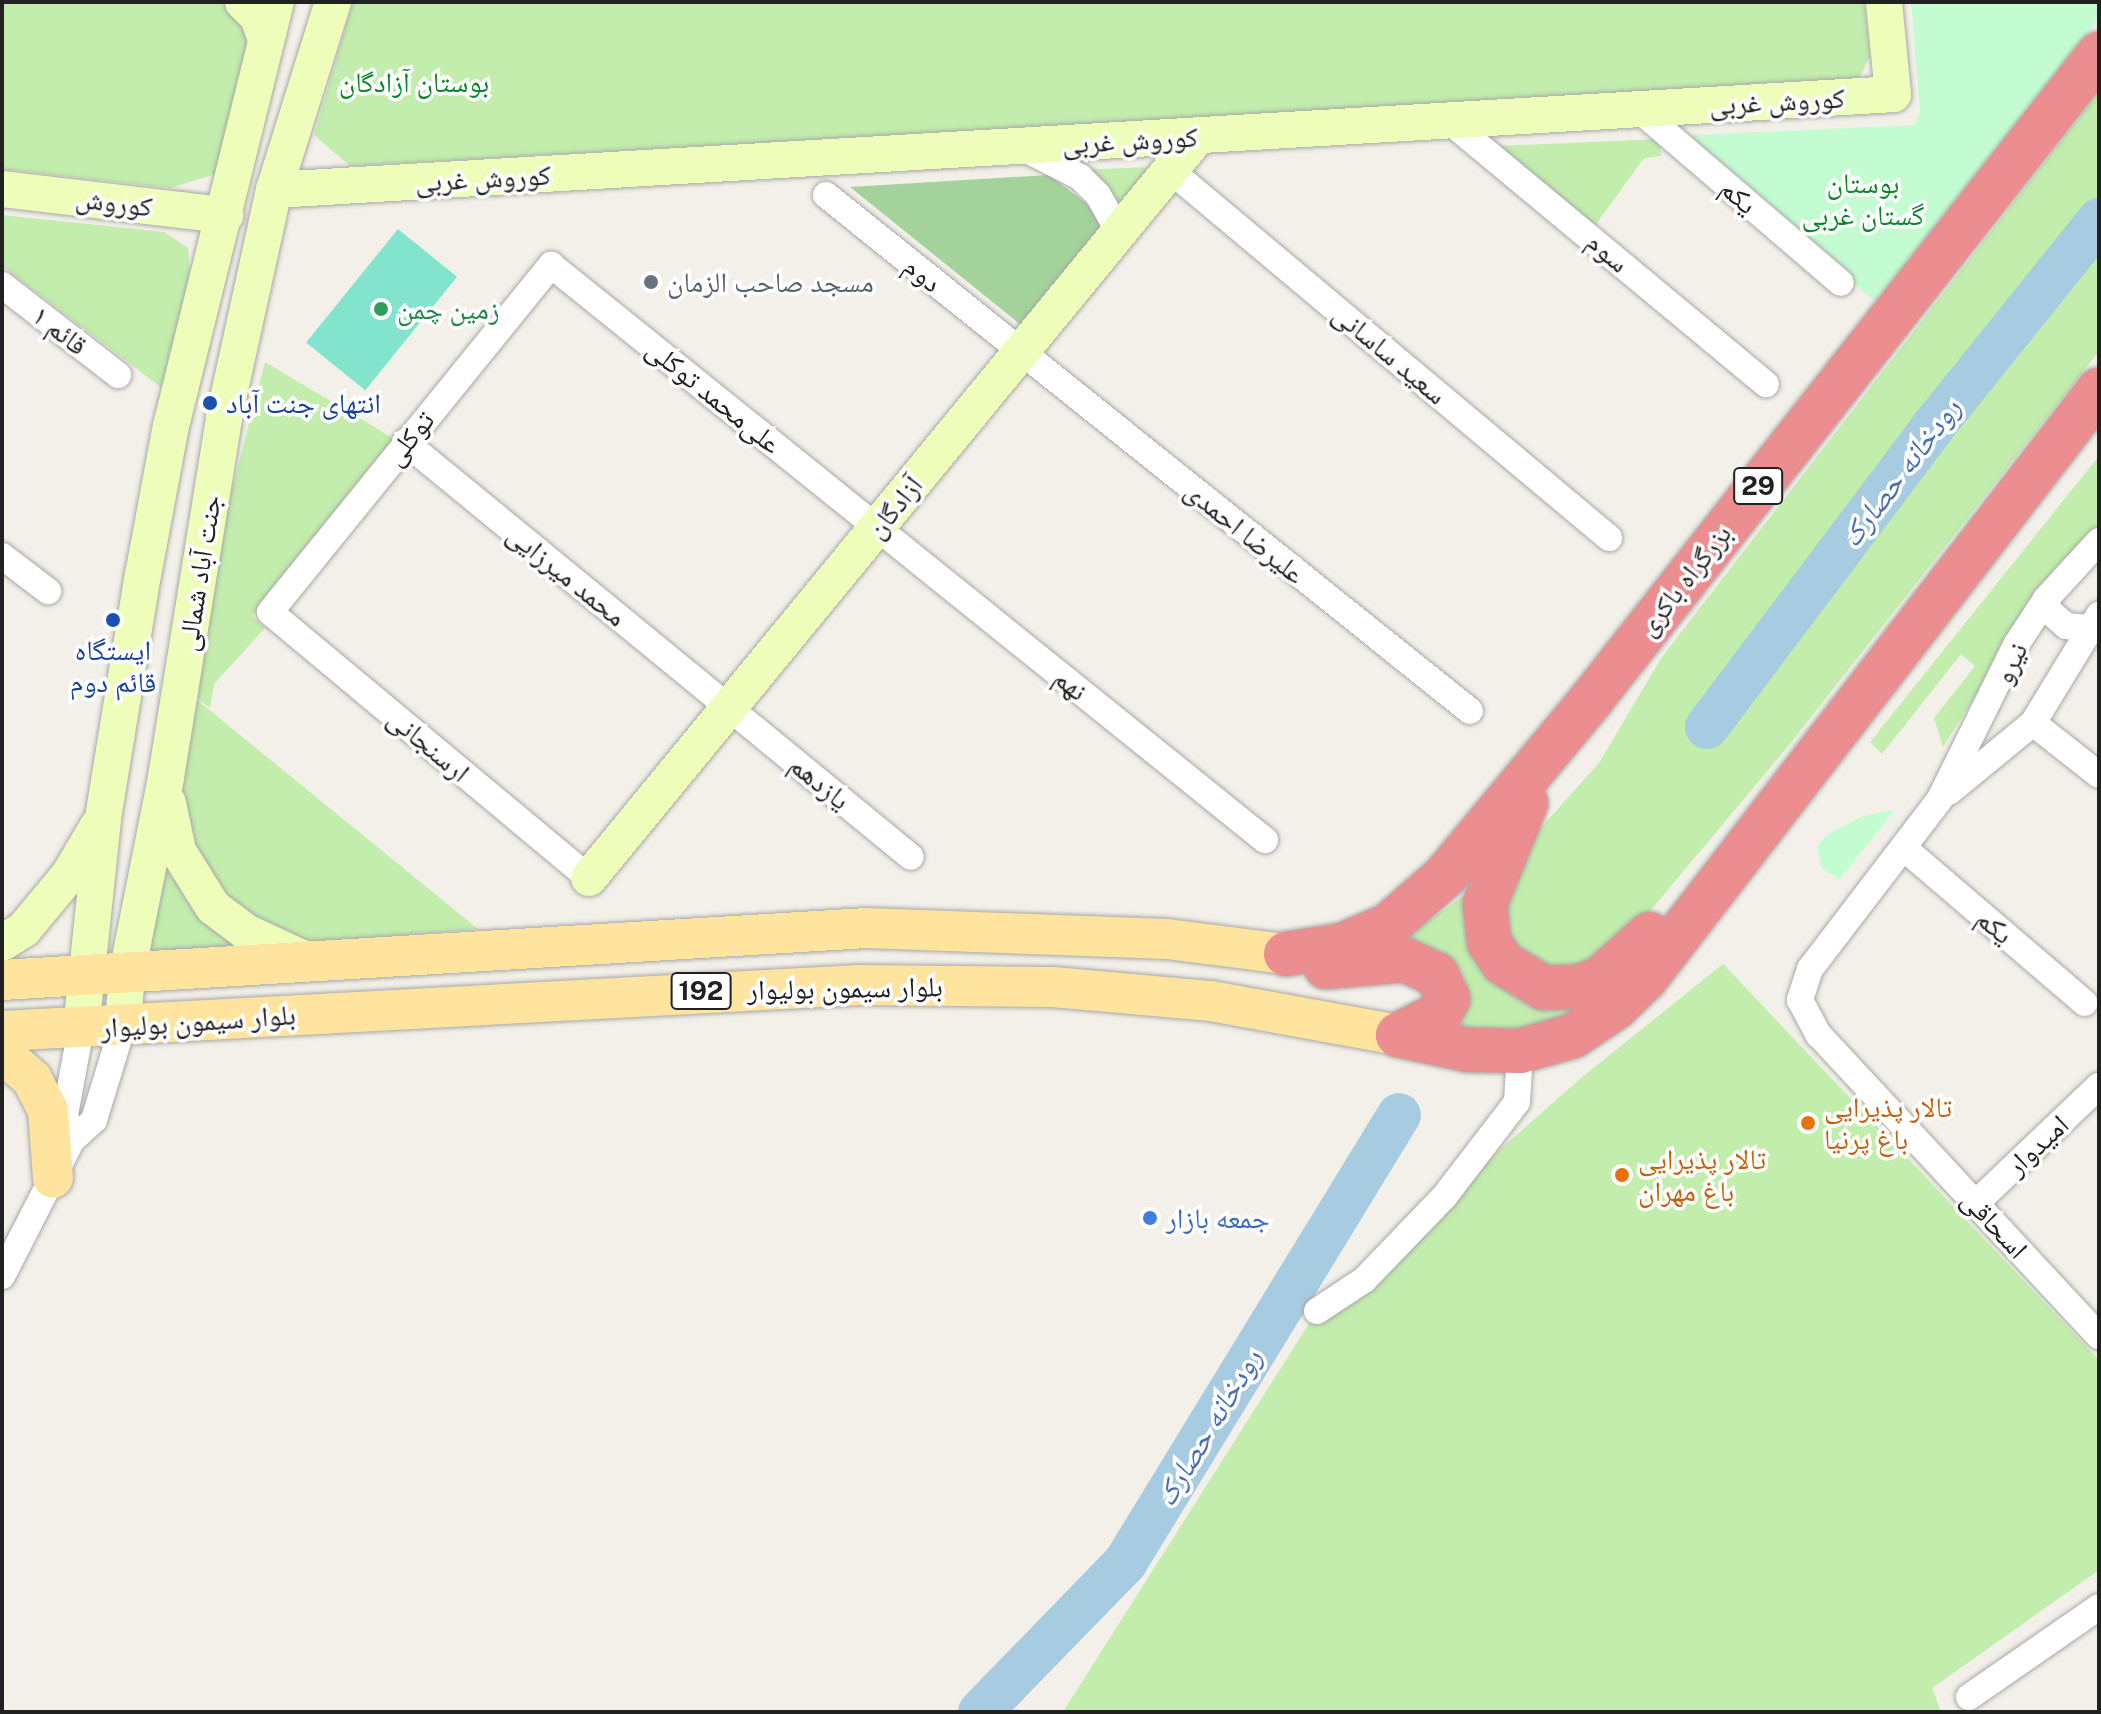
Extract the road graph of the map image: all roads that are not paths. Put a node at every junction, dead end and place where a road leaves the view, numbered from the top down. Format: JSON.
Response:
{"nodes":[{"id":1,"x":243,"y":2,"type":"edge"},
{"id":2,"x":276,"y":2,"type":"edge"},
{"id":3,"x":333,"y":2,"type":"edge"},
{"id":4,"x":1884,"y":2,"type":"edge"},
{"id":5,"x":266,"y":40,"type":"junction"},
{"id":6,"x":2099,"y":54,"type":"edge"},
{"id":7,"x":1638,"y":109,"type":"junction"},
{"id":8,"x":1449,"y":121,"type":"junction"},
{"id":9,"x":1198,"y":136,"type":"junction"},
{"id":10,"x":1018,"y":146,"type":"junction"},
{"id":11,"x":1170,"y":170,"type":"junction"},
{"id":12,"x":2,"y":189,"type":"edge"},
{"id":13,"x":274,"y":190,"type":"junction"},
{"id":14,"x":826,"y":195,"type":"dead end"},
{"id":15,"x":225,"y":215,"type":"junction"},
{"id":16,"x":1119,"y":232,"type":"junction"},
{"id":17,"x":551,"y":265,"type":"joint"},
{"id":18,"x":1841,"y":283,"type":"dead end"},
{"id":19,"x":2,"y":285,"type":"edge"},
{"id":20,"x":1021,"y":352,"type":"junction"},
{"id":21,"x":118,"y":375,"type":"dead end"},
{"id":22,"x":1766,"y":384,"type":"dead end"},
{"id":23,"x":2099,"y":390,"type":"edge"},
{"id":24,"x":405,"y":442,"type":"junction"},
{"id":25,"x":877,"y":528,"type":"junction"},
{"id":26,"x":1609,"y":538,"type":"dead end"},
{"id":27,"x":2099,"y":541,"type":"edge"},
{"id":28,"x":2,"y":556,"type":"edge"},
{"id":29,"x":48,"y":591,"type":"dead end"},
{"id":30,"x":2046,"y":599,"type":"junction"},
{"id":31,"x":270,"y":612,"type":"joint"},
{"id":32,"x":2094,"y":622,"type":"edge"},
{"id":33,"x":729,"y":708,"type":"junction"},
{"id":34,"x":1470,"y":711,"type":"dead end"},
{"id":35,"x":2033,"y":723,"type":"junction"},
{"id":36,"x":1544,"y":757,"type":"junction"},
{"id":37,"x":2099,"y":775,"type":"edge"},
{"id":38,"x":166,"y":777,"type":"junction"},
{"id":39,"x":1940,"y":799,"type":"junction"},
{"id":40,"x":1771,"y":814,"type":"junction"},
{"id":41,"x":103,"y":818,"type":"junction"},
{"id":42,"x":1265,"y":840,"type":"dead end"},
{"id":43,"x":1904,"y":848,"type":"junction"},
{"id":44,"x":911,"y":857,"type":"dead end"},
{"id":45,"x":589,"y":878,"type":"joint"},
{"id":46,"x":2,"y":943,"type":"edge"},
{"id":47,"x":1286,"y":954,"type":"junction"},
{"id":48,"x":306,"y":960,"type":"junction"},
{"id":49,"x":127,"y":973,"type":"junction"},
{"id":50,"x":88,"y":978,"type":"junction"},
{"id":51,"x":2,"y":980,"type":"edge"},
{"id":52,"x":1800,"y":1000,"type":"joint"},
{"id":53,"x":2085,"y":1003,"type":"dead end"},
{"id":54,"x":123,"y":1025,"type":"junction"},
{"id":55,"x":81,"y":1029,"type":"junction"},
{"id":56,"x":2,"y":1031,"type":"edge"},
{"id":57,"x":1398,"y":1035,"type":"junction"},
{"id":58,"x":1520,"y":1051,"type":"junction"},
{"id":59,"x":2,"y":1053,"type":"edge"},
{"id":60,"x":2099,"y":1086,"type":"edge"},
{"id":61,"x":72,"y":1140,"type":"junction"},
{"id":62,"x":53,"y":1178,"type":"junction"},
{"id":63,"x":1976,"y":1203,"type":"junction"},
{"id":64,"x":2,"y":1276,"type":"edge"},
{"id":65,"x":1317,"y":1311,"type":"dead end"},
{"id":66,"x":2099,"y":1336,"type":"edge"},
{"id":67,"x":2099,"y":1607,"type":"edge"},
{"id":68,"x":1969,"y":1697,"type":"dead end"}],
"edges":[{"from":1,"to":5,"type":"street"},
{"from":2,"to":5,"type":"street","name":"جنت آباد شمالی"},
{"from":3,"to":13,"type":"street","name":"جنت آباد شمالی"},
{"from":4,"to":7,"type":"street","name":"کوروش غربی"},
{"from":5,"to":15,"type":"street","name":"جنت آباد شمالی"},
{"from":6,"to":36,"type":"highway","name":"بزرگراه باکری","number":"29"},
{"from":7,"to":8,"type":"street","name":"کوروش غربی"},
{"from":7,"to":18,"type":"street","name":"یکم"},
{"from":8,"to":9,"type":"street","name":"کوروش غربی"},
{"from":8,"to":22,"type":"street","name":"سوم"},
{"from":9,"to":10,"type":"street","name":"کوروش غربی"},
{"from":9,"to":11,"type":"street","name":"آزادگان"},
{"from":10,"to":13,"type":"street","name":"کوروش غربی"},
{"from":10,"to":16,"type":"street"},
{"from":11,"to":16,"type":"street","name":"آزادگان"},
{"from":11,"to":26,"type":"street","name":"سعید ساسانی"},
{"from":12,"to":15,"type":"street","name":"کوروش"},
{"from":13,"to":38,"type":"street","name":"جنت آباد شمالی"},
{"from":14,"to":20,"type":"street","name":"دوم"},
{"from":15,"to":41,"type":"street","name":"جنت آباد شمالی"},
{"from":16,"to":20,"type":"street","name":"آزادگان"},
{"from":17,"to":24,"type":"street","name":"توکلی"},
{"from":17,"to":25,"type":"street","name":"علی‌محمد توکلی"},
{"from":19,"to":21,"type":"street","name":"قائم ۱"},
{"from":20,"to":25,"type":"street","name":"آزادگان"},
{"from":20,"to":34,"type":"street","name":"علیرضا احمدی"},
{"from":23,"to":40,"type":"highway"},
{"from":24,"to":31,"type":"street","name":"توکلی"},
{"from":24,"to":33,"type":"street","name":"محمد میرزایی"},
{"from":25,"to":33,"type":"street","name":"آزادگان"},
{"from":25,"to":42,"type":"street","name":"نهم"},
{"from":27,"to":30,"type":"street","name":"نیرو"},
{"from":28,"to":29,"type":"street"},
{"from":30,"to":32,"type":"street"},
{"from":30,"to":39,"type":"street","name":"نیرو"},
{"from":31,"to":45,"type":"street","name":"ارسنجانی"},
{"from":32,"to":35,"type":"street","name":"نیرو"},
{"from":33,"to":44,"type":"street","name":"یازدهم"},
{"from":33,"to":45,"type":"street","name":"آزادگان"},
{"from":35,"to":37,"type":"street"},
{"from":35,"to":39,"type":"street","name":"نیرو"},
{"from":36,"to":40,"type":"highway"},
{"from":36,"to":47,"type":"highway","name":"بزرگراه باکری","number":"29"},
{"from":38,"to":48,"type":"street"},
{"from":38,"to":49,"type":"street","name":"جنت آباد شمالی"},
{"from":39,"to":43,"type":"street","name":"نیرو"},
{"from":40,"to":58,"type":"highway"},
{"from":41,"to":46,"type":"street"},
{"from":41,"to":50,"type":"street","name":"جنت آباد شمالی"},
{"from":43,"to":52,"type":"street","name":"نیرو"},
{"from":43,"to":53,"type":"street","name":"یکم"},
{"from":47,"to":48,"type":"main road","name":"بلوار سیمون بولیوار","number":"192"},
{"from":47,"to":57,"type":"highway"},
{"from":48,"to":49,"type":"main road","name":"بلوار سیمون بولیوار","number":"192"},
{"from":49,"to":50,"type":"main road","name":"بلوار سیمون بولیوار","number":"192"},
{"from":49,"to":54,"type":"street","name":"جنت آباد شمالی"},
{"from":50,"to":51,"type":"main road","name":"بلوار سیمون بولیوار","number":"192"},
{"from":50,"to":55,"type":"street","name":"جنت آباد شمالی"},
{"from":52,"to":63,"type":"street","name":"اسحاقی"},
{"from":54,"to":55,"type":"main road","name":"بلوار سیمون بولیوار","number":"192"},
{"from":54,"to":57,"type":"main road","name":"بلوار سیمون بولیوار","number":"192"},
{"from":54,"to":61,"type":"street","name":"جنت آباد شمالی"},
{"from":55,"to":56,"type":"main road","name":"بلوار سیمون بولیوار","number":"192"},
{"from":55,"to":61,"type":"street","name":"جنت آباد شمالی"},
{"from":57,"to":58,"type":"highway"},
{"from":58,"to":65,"type":"street"},
{"from":59,"to":62,"type":"main road"},
{"from":60,"to":63,"type":"street","name":"امیدوار"},
{"from":61,"to":62,"type":"street","name":"جنت آباد شمالی"},
{"from":62,"to":64,"type":"street","name":"جنت آباد شمالی"},
{"from":63,"to":66,"type":"street","name":"اسحاقی"},
{"from":67,"to":68,"type":"street"}]}
